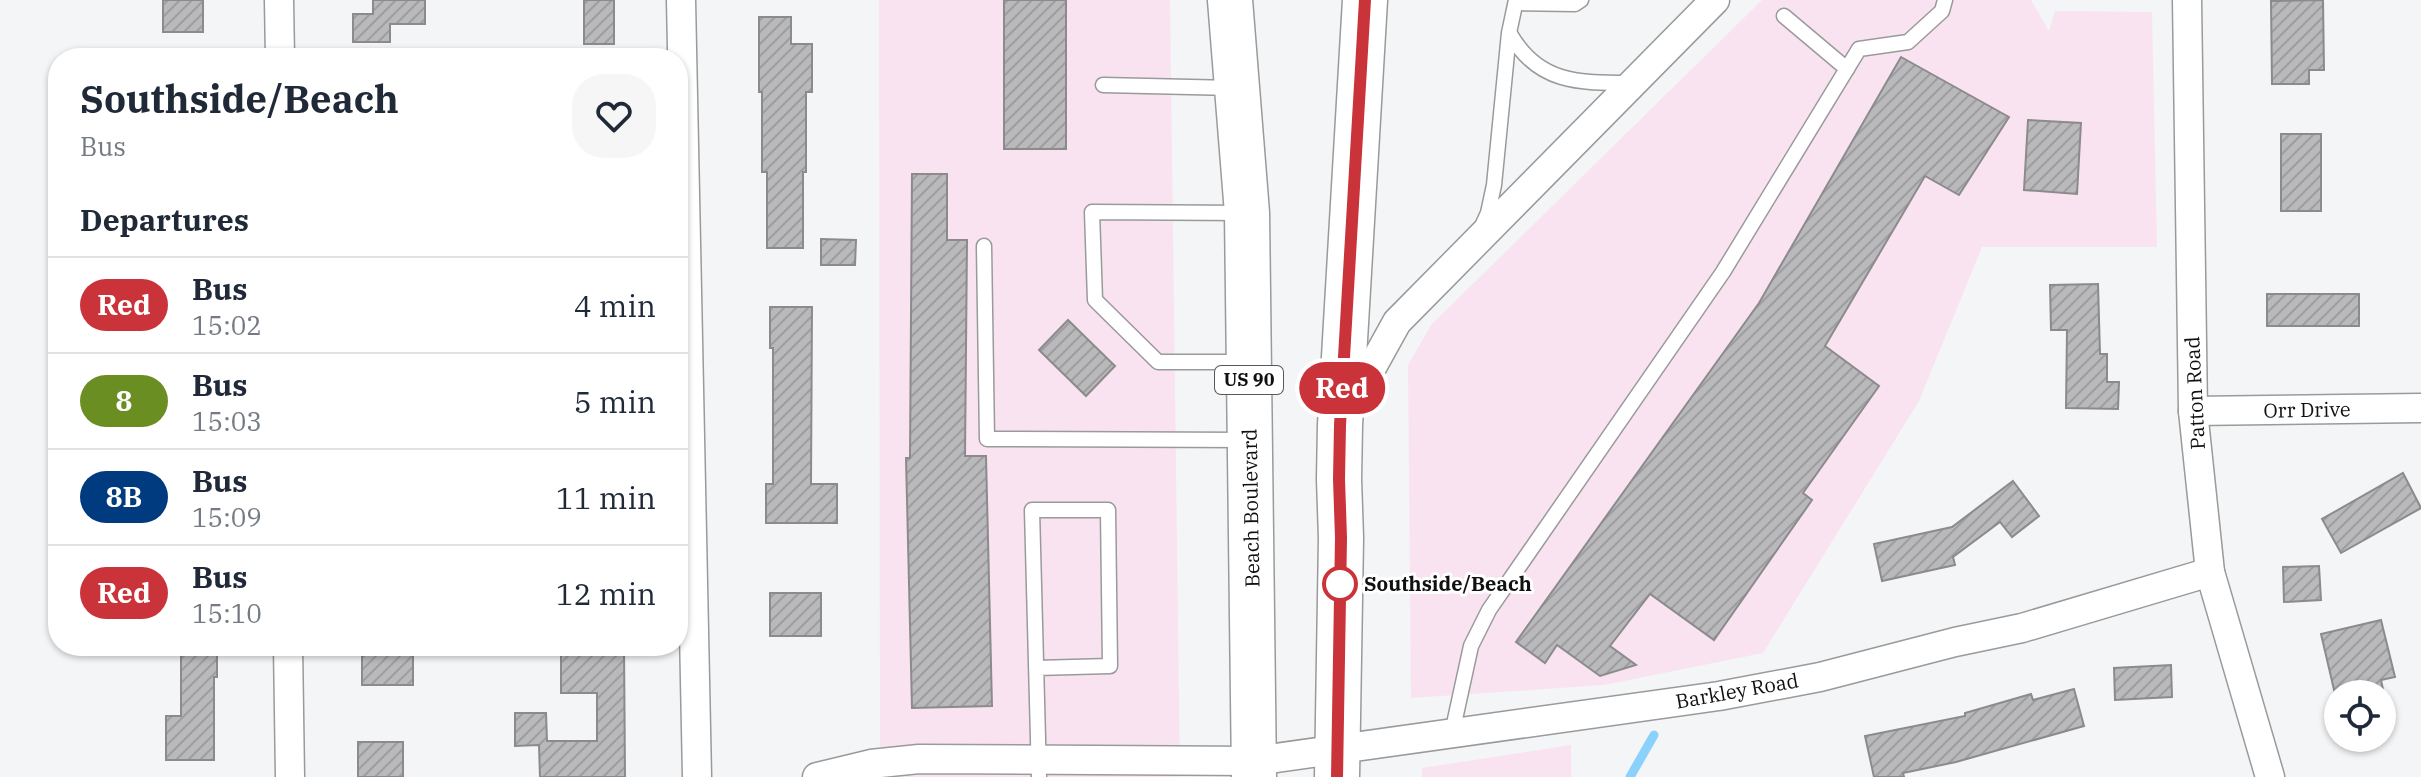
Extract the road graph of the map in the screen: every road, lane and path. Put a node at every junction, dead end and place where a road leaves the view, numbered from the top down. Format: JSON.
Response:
{"nodes":[{"id":1,"x":279,"y":0,"type":"edge"},
{"id":2,"x":681,"y":0,"type":"edge"},
{"id":3,"x":1230,"y":0,"type":"edge"},
{"id":4,"x":1365,"y":0,"type":"edge"},
{"id":5,"x":1581,"y":0,"type":"edge"},
{"id":6,"x":1715,"y":0,"type":"edge"},
{"id":7,"x":1945,"y":0,"type":"edge"},
{"id":8,"x":2187,"y":0,"type":"edge"},
{"id":9,"x":1516,"y":2,"type":"edge"},
{"id":10,"x":1784,"y":16,"type":"dead end"},
{"id":11,"x":1509,"y":33,"type":"junction"},
{"id":12,"x":280,"y":48,"type":"edge"},
{"id":13,"x":682,"y":48,"type":"edge"},
{"id":14,"x":1847,"y":69,"type":"junction"},
{"id":15,"x":1634,"y":83,"type":"junction"},
{"id":16,"x":1103,"y":85,"type":"dead end"},
{"id":17,"x":1238,"y":88,"type":"junction"},
{"id":18,"x":1247,"y":213,"type":"junction"},
{"id":19,"x":688,"y":238,"type":"edge"},
{"id":20,"x":1476,"y":242,"type":"junction"},
{"id":21,"x":984,"y":246,"type":"dead end"},
{"id":22,"x":1249,"y":362,"type":"junction"},
{"id":23,"x":688,"y":391,"type":"edge"},
{"id":24,"x":688,"y":391,"type":"edge"},
{"id":25,"x":2421,"y":408,"type":"edge"},
{"id":26,"x":2193,"y":411,"type":"junction"},
{"id":27,"x":1340,"y":425,"type":"junction"},
{"id":28,"x":1250,"y":440,"type":"junction"},
{"id":29,"x":2210,"y":572,"type":"junction"},
{"id":30,"x":288,"y":656,"type":"edge"},
{"id":31,"x":1036,"y":668,"type":"junction"},
{"id":32,"x":1452,"y":733,"type":"junction"},
{"id":33,"x":1337,"y":762,"type":"edge"},
{"id":34,"x":1039,"y":768,"type":"edge"},
{"id":35,"x":1254,"y":769,"type":"edge"},
{"id":36,"x":290,"y":777,"type":"edge"},
{"id":37,"x":697,"y":777,"type":"edge"},
{"id":38,"x":817,"y":777,"type":"edge"},
{"id":39,"x":2270,"y":777,"type":"edge"}],
"edges":[{"from":1,"to":12,"type":"street"},
{"from":2,"to":13,"type":"street"},
{"from":3,"to":17,"type":"highway","name":"Beach Boulevard","number":"US 90"},
{"from":4,"to":27,"type":"highway"},
{"from":5,"to":9,"type":"lane"},
{"from":6,"to":15,"type":"street"},
{"from":7,"to":14,"type":"lane"},
{"from":8,"to":26,"type":"street","name":"Patton Road"},
{"from":9,"to":11,"type":"lane"},
{"from":10,"to":14,"type":"lane"},
{"from":11,"to":15,"type":"lane"},
{"from":11,"to":20,"type":"lane"},
{"from":14,"to":32,"type":"lane"},
{"from":15,"to":20,"type":"street"},
{"from":16,"to":17,"type":"lane"},
{"from":17,"to":18,"type":"highway","name":"Beach Boulevard","number":"US 90"},
{"from":18,"to":22,"type":"highway","name":"Beach Boulevard","number":"US 90"},
{"from":18,"to":22,"type":"lane"},
{"from":19,"to":23,"type":"street"},
{"from":20,"to":27,"type":"street"},
{"from":21,"to":28,"type":"lane"},
{"from":22,"to":28,"type":"highway","name":"Beach Boulevard","number":"US 90"},
{"from":24,"to":37,"type":"street"},
{"from":25,"to":26,"type":"street","name":"Orr Drive"},
{"from":26,"to":29,"type":"street","name":"Patton Road"},
{"from":27,"to":33,"type":"highway"},
{"from":28,"to":35,"type":"highway","name":"Beach Boulevard","number":"US 90"},
{"from":29,"to":32,"type":"street","name":"Barkley Road"},
{"from":29,"to":39,"type":"street","name":"Patton Road"},
{"from":30,"to":36,"type":"street"},
{"from":31,"to":31,"type":"lane"},
{"from":31,"to":34,"type":"lane"},
{"from":32,"to":33,"type":"street","name":"Barkley Road"},
{"from":33,"to":35,"type":"street","name":"Barkley Road"},
{"from":34,"to":35,"type":"street","name":"Barkley Road"},
{"from":34,"to":38,"type":"street","name":"Barkley Road"}]}
